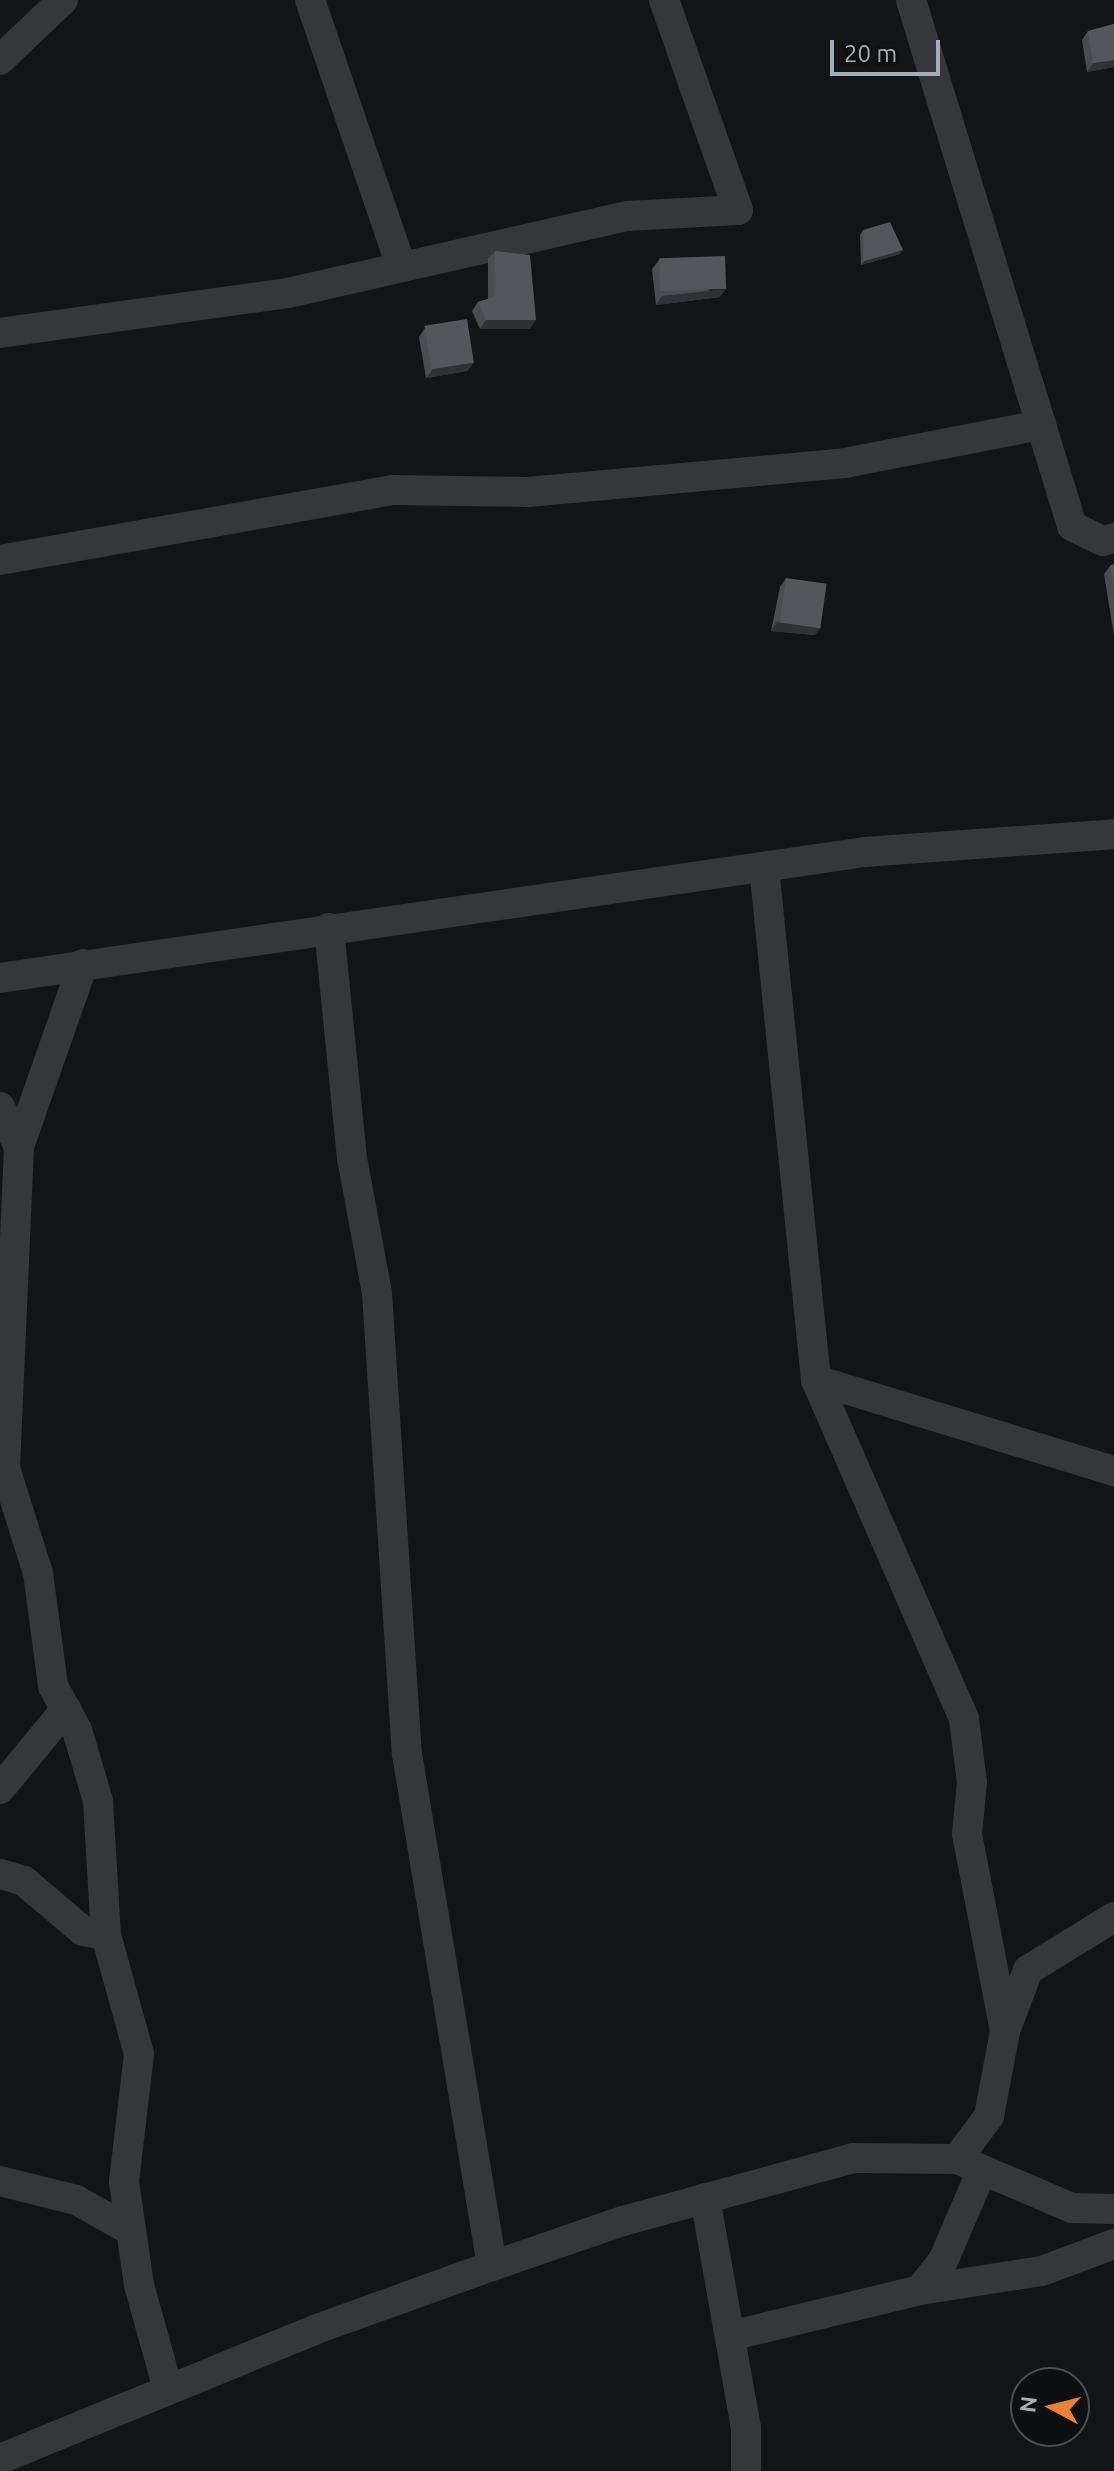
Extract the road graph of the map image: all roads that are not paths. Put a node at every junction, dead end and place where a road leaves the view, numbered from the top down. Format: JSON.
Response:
{"nodes":[{"id":1,"x":63,"y":0,"type":"edge"},
{"id":2,"x":310,"y":0,"type":"edge"},
{"id":3,"x":664,"y":0,"type":"edge"},
{"id":4,"x":911,"y":0,"type":"edge"},
{"id":5,"x":0,"y":60,"type":"edge"},
{"id":6,"x":400,"y":263,"type":"junction"},
{"id":7,"x":0,"y":333,"type":"edge"},
{"id":8,"x":1041,"y":425,"type":"junction"},
{"id":9,"x":1114,"y":538,"type":"edge"},
{"id":10,"x":0,"y":560,"type":"edge"},
{"id":11,"x":1114,"y":834,"type":"edge"},
{"id":12,"x":764,"y":867,"type":"junction"},
{"id":13,"x":329,"y":928,"type":"junction"},
{"id":14,"x":83,"y":964,"type":"junction"},
{"id":15,"x":0,"y":978,"type":"edge"},
{"id":16,"x":0,"y":1107,"type":"edge"},
{"id":17,"x":19,"y":1147,"type":"junction"},
{"id":18,"x":816,"y":1380,"type":"junction"},
{"id":19,"x":2,"y":1438,"type":"edge"},
{"id":20,"x":1114,"y":1471,"type":"edge"},
{"id":21,"x":9,"y":1525,"type":"edge"},
{"id":22,"x":66,"y":1709,"type":"junction"},
{"id":23,"x":0,"y":1789,"type":"edge"},
{"id":24,"x":0,"y":1874,"type":"edge"},
{"id":25,"x":1114,"y":1917,"type":"edge"},
{"id":26,"x":106,"y":1935,"type":"junction"},
{"id":27,"x":1005,"y":2031,"type":"junction"},
{"id":28,"x":970,"y":2165,"type":"junction"},
{"id":29,"x":0,"y":2181,"type":"edge"},
{"id":30,"x":705,"y":2198,"type":"junction"},
{"id":31,"x":1114,"y":2209,"type":"edge"},
{"id":32,"x":130,"y":2230,"type":"junction"},
{"id":33,"x":1114,"y":2244,"type":"edge"},
{"id":34,"x":492,"y":2266,"type":"junction"},
{"id":35,"x":920,"y":2290,"type":"junction"},
{"id":36,"x":730,"y":2336,"type":"junction"},
{"id":37,"x":168,"y":2389,"type":"junction"},
{"id":38,"x":0,"y":2459,"type":"edge"},
{"id":39,"x":746,"y":2471,"type":"edge"}],
"edges":[{"from":1,"to":5,"type":"street"},
{"from":2,"to":6,"type":"street"},
{"from":3,"to":6,"type":"street"},
{"from":4,"to":8,"type":"street"},
{"from":6,"to":7,"type":"street"},
{"from":8,"to":9,"type":"street"},
{"from":8,"to":10,"type":"street"},
{"from":11,"to":12,"type":"street"},
{"from":12,"to":13,"type":"street"},
{"from":12,"to":18,"type":"street"},
{"from":13,"to":14,"type":"street"},
{"from":13,"to":34,"type":"street"},
{"from":14,"to":15,"type":"street"},
{"from":14,"to":17,"type":"street"},
{"from":16,"to":17,"type":"street"},
{"from":17,"to":19,"type":"street"},
{"from":18,"to":20,"type":"street"},
{"from":18,"to":27,"type":"street"},
{"from":19,"to":21,"type":"street"},
{"from":21,"to":22,"type":"street"},
{"from":22,"to":23,"type":"street"},
{"from":22,"to":26,"type":"street"},
{"from":24,"to":26,"type":"street"},
{"from":25,"to":27,"type":"street"},
{"from":26,"to":32,"type":"street"},
{"from":27,"to":28,"type":"street"},
{"from":28,"to":30,"type":"street"},
{"from":28,"to":31,"type":"street"},
{"from":28,"to":35,"type":"street"},
{"from":29,"to":32,"type":"street"},
{"from":30,"to":34,"type":"street"},
{"from":30,"to":36,"type":"street"},
{"from":32,"to":37,"type":"street"},
{"from":33,"to":35,"type":"street"},
{"from":34,"to":37,"type":"street"},
{"from":35,"to":36,"type":"street"},
{"from":36,"to":39,"type":"street"},
{"from":37,"to":38,"type":"street"}]}
